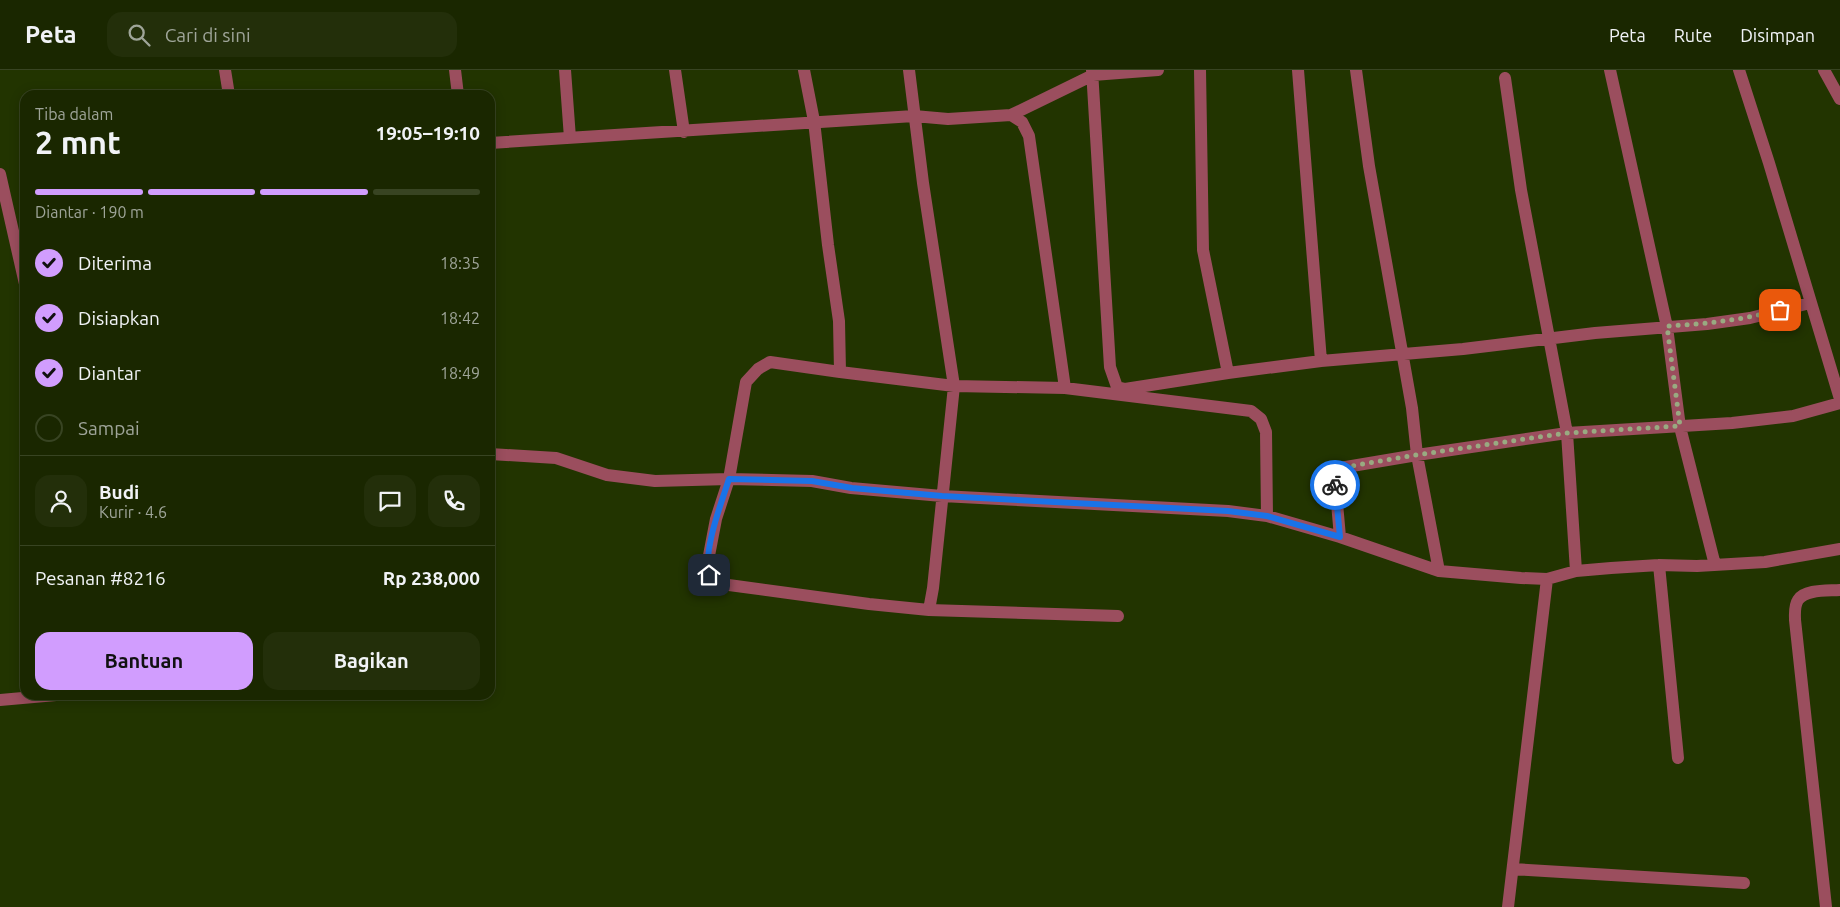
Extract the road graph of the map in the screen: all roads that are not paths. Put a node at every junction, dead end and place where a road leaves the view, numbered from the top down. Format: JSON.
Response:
{"nodes":[{"id":1,"x":225,"y":70,"type":"edge"},
{"id":2,"x":455,"y":70,"type":"edge"},
{"id":3,"x":565,"y":70,"type":"edge"},
{"id":4,"x":675,"y":70,"type":"edge"},
{"id":5,"x":804,"y":70,"type":"edge"},
{"id":6,"x":909,"y":70,"type":"edge"},
{"id":7,"x":1158,"y":70,"type":"edge"},
{"id":8,"x":1200,"y":70,"type":"edge"},
{"id":9,"x":1298,"y":70,"type":"edge"},
{"id":10,"x":1356,"y":70,"type":"edge"},
{"id":11,"x":1610,"y":70,"type":"edge"},
{"id":12,"x":1739,"y":70,"type":"edge"},
{"id":13,"x":1824,"y":70,"type":"edge"},
{"id":14,"x":1093,"y":73,"type":"edge"},
{"id":15,"x":1505,"y":78,"type":"dead end"},
{"id":16,"x":228,"y":90,"type":"edge"},
{"id":17,"x":457,"y":90,"type":"edge"},
{"id":18,"x":1840,"y":99,"type":"edge"},
{"id":19,"x":1010,"y":115,"type":"junction"},
{"id":20,"x":914,"y":116,"type":"junction"},
{"id":21,"x":814,"y":121,"type":"junction"},
{"id":22,"x":684,"y":132,"type":"junction"},
{"id":23,"x":570,"y":138,"type":"junction"},
{"id":24,"x":495,"y":143,"type":"edge"},
{"id":25,"x":0,"y":174,"type":"edge"},
{"id":26,"x":20,"y":262,"type":"edge"},
{"id":27,"x":1810,"y":303,"type":"junction"},
{"id":28,"x":1667,"y":326,"type":"junction"},
{"id":29,"x":1550,"y":337,"type":"junction"},
{"id":30,"x":1402,"y":354,"type":"junction"},
{"id":31,"x":1321,"y":362,"type":"junction"},
{"id":32,"x":840,"y":372,"type":"junction"},
{"id":33,"x":1228,"y":373,"type":"junction"},
{"id":34,"x":954,"y":386,"type":"junction"},
{"id":35,"x":1064,"y":388,"type":"junction"},
{"id":36,"x":1840,"y":398,"type":"edge"},
{"id":37,"x":1840,"y":403,"type":"edge"},
{"id":38,"x":1680,"y":426,"type":"junction"},
{"id":39,"x":1566,"y":433,"type":"junction"},
{"id":40,"x":495,"y":454,"type":"edge"},
{"id":41,"x":1416,"y":455,"type":"junction"},
{"id":42,"x":729,"y":479,"type":"junction"},
{"id":43,"x":942,"y":496,"type":"junction"},
{"id":44,"x":1267,"y":516,"type":"junction"},
{"id":45,"x":1340,"y":537,"type":"junction"},
{"id":46,"x":1840,"y":549,"type":"edge"},
{"id":47,"x":1715,"y":565,"type":"junction"},
{"id":48,"x":1659,"y":566,"type":"junction"},
{"id":49,"x":1439,"y":571,"type":"junction"},
{"id":50,"x":1576,"y":571,"type":"junction"},
{"id":51,"x":1547,"y":579,"type":"junction"},
{"id":52,"x":1840,"y":590,"type":"edge"},
{"id":53,"x":929,"y":610,"type":"junction"},
{"id":54,"x":1118,"y":616,"type":"dead end"},
{"id":55,"x":20,"y":698,"type":"edge"},
{"id":56,"x":0,"y":700,"type":"edge"},
{"id":57,"x":1678,"y":758,"type":"dead end"},
{"id":58,"x":1513,"y":869,"type":"junction"},
{"id":59,"x":1744,"y":883,"type":"dead end"},
{"id":60,"x":1508,"y":907,"type":"edge"},
{"id":61,"x":1826,"y":907,"type":"edge"}],
"edges":[{"from":1,"to":16,"type":"street"},
{"from":2,"to":17,"type":"street"},
{"from":3,"to":23,"type":"street"},
{"from":4,"to":22,"type":"street"},
{"from":5,"to":21,"type":"street"},
{"from":6,"to":20,"type":"street"},
{"from":7,"to":14,"type":"street"},
{"from":8,"to":33,"type":"street"},
{"from":9,"to":31,"type":"street"},
{"from":10,"to":30,"type":"street"},
{"from":11,"to":28,"type":"street"},
{"from":12,"to":27,"type":"street"},
{"from":13,"to":18,"type":"street"},
{"from":14,"to":19,"type":"street"},
{"from":14,"to":33,"type":"street"},
{"from":15,"to":29,"type":"street"},
{"from":19,"to":20,"type":"street"},
{"from":19,"to":35,"type":"street"},
{"from":20,"to":21,"type":"street"},
{"from":20,"to":34,"type":"street"},
{"from":21,"to":22,"type":"street"},
{"from":21,"to":32,"type":"street"},
{"from":22,"to":23,"type":"street"},
{"from":23,"to":24,"type":"street"},
{"from":25,"to":26,"type":"street"},
{"from":27,"to":28,"type":"street"},
{"from":27,"to":36,"type":"street"},
{"from":28,"to":29,"type":"street"},
{"from":28,"to":38,"type":"street"},
{"from":29,"to":30,"type":"street"},
{"from":29,"to":39,"type":"street"},
{"from":30,"to":31,"type":"street"},
{"from":30,"to":41,"type":"street"},
{"from":31,"to":33,"type":"street"},
{"from":32,"to":34,"type":"street"},
{"from":32,"to":42,"type":"street"},
{"from":34,"to":35,"type":"street"},
{"from":34,"to":43,"type":"street"},
{"from":35,"to":44,"type":"street"},
{"from":37,"to":38,"type":"street"},
{"from":38,"to":39,"type":"street"},
{"from":38,"to":47,"type":"street"},
{"from":39,"to":41,"type":"street"},
{"from":39,"to":50,"type":"street"},
{"from":40,"to":42,"type":"street"},
{"from":41,"to":45,"type":"street"},
{"from":41,"to":49,"type":"street"},
{"from":42,"to":43,"type":"street"},
{"from":42,"to":53,"type":"street"},
{"from":43,"to":44,"type":"street"},
{"from":43,"to":53,"type":"street"},
{"from":44,"to":45,"type":"street"},
{"from":45,"to":49,"type":"street"},
{"from":46,"to":47,"type":"street"},
{"from":47,"to":48,"type":"street"},
{"from":48,"to":50,"type":"street"},
{"from":48,"to":57,"type":"street"},
{"from":49,"to":51,"type":"street"},
{"from":50,"to":51,"type":"street"},
{"from":51,"to":58,"type":"street"},
{"from":52,"to":61,"type":"street"},
{"from":53,"to":54,"type":"street"},
{"from":55,"to":56,"type":"street"},
{"from":58,"to":59,"type":"street"},
{"from":58,"to":60,"type":"street"}]}
